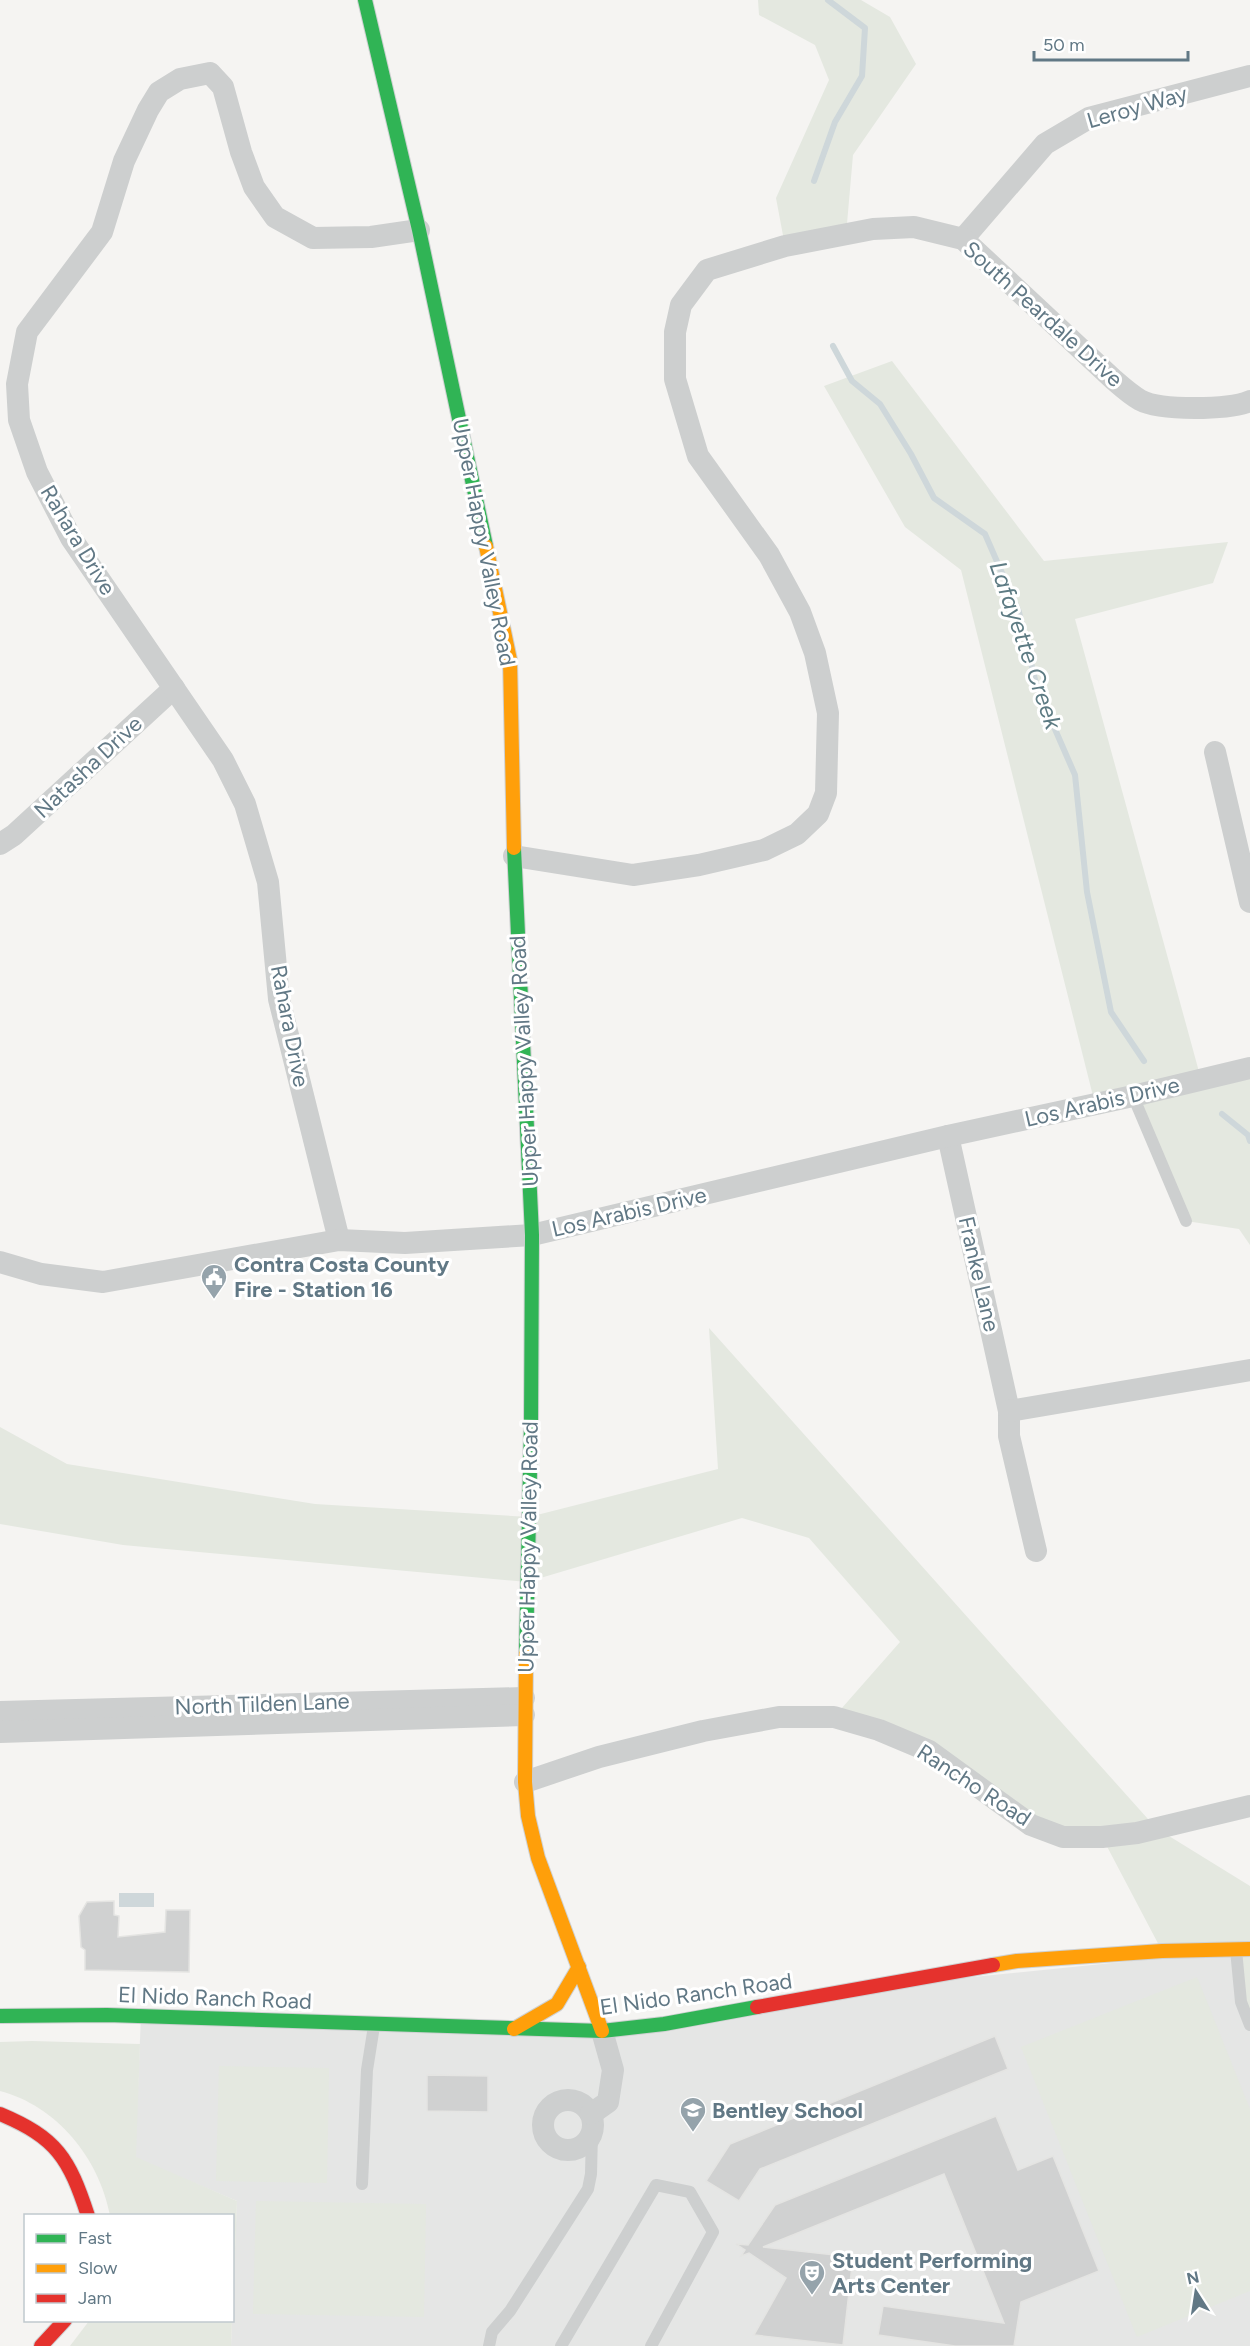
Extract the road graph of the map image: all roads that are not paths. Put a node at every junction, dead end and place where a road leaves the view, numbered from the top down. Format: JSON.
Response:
{"nodes":[{"id":1,"x":365,"y":0,"type":"edge"},
{"id":2,"x":1250,"y":76,"type":"edge"},
{"id":3,"x":419,"y":230,"type":"junction"},
{"id":4,"x":963,"y":239,"type":"junction"},
{"id":5,"x":1250,"y":401,"type":"edge"},
{"id":6,"x":174,"y":688,"type":"junction"},
{"id":7,"x":1215,"y":752,"type":"dead end"},
{"id":8,"x":0,"y":844,"type":"edge"},
{"id":9,"x":514,"y":856,"type":"junction"},
{"id":10,"x":1250,"y":902,"type":"edge"},
{"id":11,"x":1250,"y":1068,"type":"edge"},
{"id":12,"x":1133,"y":1096,"type":"junction"},
{"id":13,"x":948,"y":1136,"type":"junction"},
{"id":14,"x":1186,"y":1221,"type":"dead end"},
{"id":15,"x":532,"y":1235,"type":"junction"},
{"id":16,"x":339,"y":1240,"type":"junction"},
{"id":17,"x":0,"y":1262,"type":"edge"},
{"id":18,"x":1250,"y":1370,"type":"edge"},
{"id":19,"x":1009,"y":1411,"type":"junction"},
{"id":20,"x":1036,"y":1551,"type":"dead end"},
{"id":21,"x":524,"y":1706,"type":"junction"},
{"id":22,"x":0,"y":1712,"type":"edge"},
{"id":23,"x":0,"y":1732,"type":"edge"},
{"id":24,"x":525,"y":1782,"type":"junction"},
{"id":25,"x":1250,"y":1806,"type":"edge"},
{"id":26,"x":1243,"y":1949,"type":"edge"},
{"id":27,"x":579,"y":1967,"type":"junction"},
{"id":28,"x":0,"y":2016,"type":"edge"},
{"id":29,"x":374,"y":2025,"type":"junction"},
{"id":30,"x":1250,"y":2025,"type":"edge"},
{"id":31,"x":514,"y":2029,"type":"junction"},
{"id":32,"x":602,"y":2031,"type":"junction"},
{"id":33,"x":0,"y":2114,"type":"edge"},
{"id":34,"x":592,"y":2124,"type":"joint"},
{"id":35,"x":362,"y":2184,"type":"dead end"},
{"id":36,"x":87,"y":2214,"type":"edge"},
{"id":37,"x":62,"y":2322,"type":"edge"},
{"id":38,"x":41,"y":2346,"type":"edge"},
{"id":39,"x":489,"y":2346,"type":"edge"},
{"id":40,"x":561,"y":2346,"type":"edge"},
{"id":41,"x":651,"y":2346,"type":"edge"}],
"edges":[{"from":1,"to":3,"type":"main road","name":"Upper Happy Valley Road"},
{"from":2,"to":4,"type":"street","name":"Leroy Way"},
{"from":3,"to":6,"type":"street","name":"Rahara Drive"},
{"from":3,"to":9,"type":"main road","name":"Upper Happy Valley Road"},
{"from":4,"to":5,"type":"street","name":"South Peardale Drive"},
{"from":4,"to":9,"type":"street","name":"South Peardale Drive"},
{"from":6,"to":8,"type":"street","name":"Natasha Drive"},
{"from":6,"to":16,"type":"street","name":"Rahara Drive"},
{"from":7,"to":10,"type":"street"},
{"from":9,"to":15,"type":"main road","name":"Upper Happy Valley Road"},
{"from":11,"to":12,"type":"street","name":"Los Arabis Drive"},
{"from":12,"to":13,"type":"street","name":"Los Arabis Drive"},
{"from":12,"to":14,"type":"lane"},
{"from":13,"to":15,"type":"street","name":"Los Arabis Drive"},
{"from":13,"to":19,"type":"street","name":"Franke Lane"},
{"from":15,"to":16,"type":"street","name":"Los Arabis Drive"},
{"from":15,"to":21,"type":"main road","name":"Upper Happy Valley Road"},
{"from":16,"to":17,"type":"street","name":"Los Arabis Drive"},
{"from":18,"to":19,"type":"street"},
{"from":19,"to":20,"type":"street","name":"Franke Lane"},
{"from":21,"to":22,"type":"street","name":"North Tilden Lane"},
{"from":21,"to":23,"type":"street"},
{"from":21,"to":24,"type":"main road","name":"Upper Happy Valley Road"},
{"from":24,"to":25,"type":"street","name":"Rancho Road"},
{"from":24,"to":27,"type":"main road","name":"Upper Happy Valley Road"},
{"from":26,"to":30,"type":"lane"},
{"from":26,"to":32,"type":"main road","name":"El Nido Ranch Road"},
{"from":27,"to":31,"type":"main road"},
{"from":27,"to":32,"type":"main road","name":"Upper Happy Valley Road"},
{"from":28,"to":29,"type":"main road","name":"El Nido Ranch Road"},
{"from":29,"to":31,"type":"main road","name":"El Nido Ranch Road"},
{"from":29,"to":35,"type":"lane"},
{"from":31,"to":32,"type":"main road","name":"El Nido Ranch Road"},
{"from":32,"to":34,"type":"street","name":"Upper Happy Valley Road"},
{"from":33,"to":36,"type":"main road"},
{"from":34,"to":39,"type":"lane"},
{"from":37,"to":38,"type":"main road"},
{"from":40,"to":41,"type":"lane"}]}
